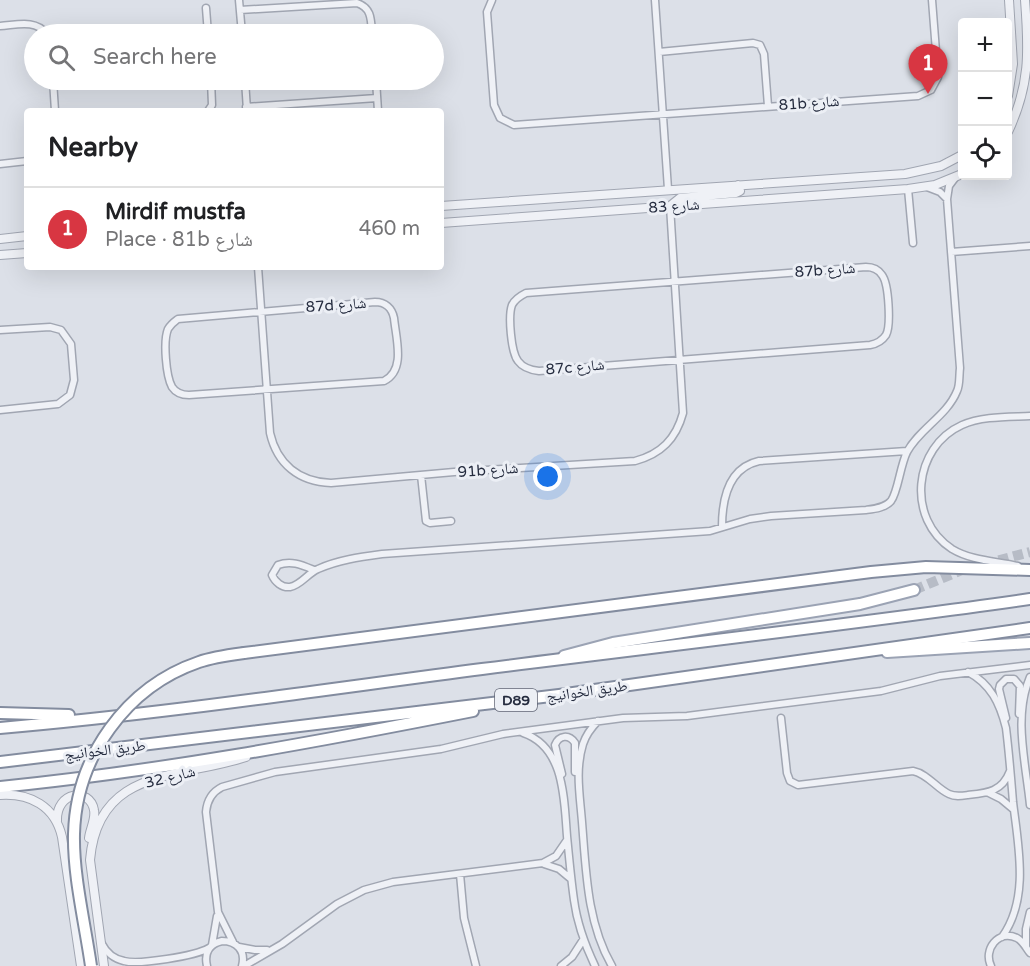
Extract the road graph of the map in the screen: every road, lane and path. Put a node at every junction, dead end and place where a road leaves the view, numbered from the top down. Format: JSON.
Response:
{"nodes":[{"id":1,"x":239,"y":0,"type":"edge"},
{"id":2,"x":492,"y":0,"type":"edge"},
{"id":3,"x":655,"y":0,"type":"edge"},
{"id":4,"x":932,"y":0,"type":"edge"},
{"id":5,"x":1009,"y":0,"type":"edge"},
{"id":6,"x":1025,"y":0,"type":"edge"},
{"id":7,"x":206,"y":8,"type":"dead end"},
{"id":8,"x":240,"y":10,"type":"junction"},
{"id":9,"x":24,"y":24,"type":"edge"},
{"id":10,"x":207,"y":24,"type":"edge"},
{"id":11,"x":241,"y":24,"type":"edge"},
{"id":12,"x":371,"y":24,"type":"edge"},
{"id":13,"x":0,"y":26,"type":"edge"},
{"id":14,"x":659,"y":52,"type":"junction"},
{"id":15,"x":1012,"y":72,"type":"edge"},
{"id":16,"x":54,"y":90,"type":"edge"},
{"id":17,"x":211,"y":90,"type":"edge"},
{"id":18,"x":245,"y":90,"type":"edge"},
{"id":19,"x":377,"y":90,"type":"edge"},
{"id":20,"x":377,"y":98,"type":"junction"},
{"id":21,"x":768,"y":106,"type":"junction"},
{"id":22,"x":55,"y":108,"type":"edge"},
{"id":23,"x":210,"y":108,"type":"edge"},
{"id":24,"x":246,"y":108,"type":"edge"},
{"id":25,"x":258,"y":108,"type":"edge"},
{"id":26,"x":378,"y":108,"type":"edge"},
{"id":27,"x":663,"y":115,"type":"junction"},
{"id":28,"x":1011,"y":126,"type":"edge"},
{"id":29,"x":958,"y":157,"type":"edge"},
{"id":30,"x":24,"y":161,"type":"edge"},
{"id":31,"x":0,"y":164,"type":"edge"},
{"id":32,"x":958,"y":176,"type":"edge"},
{"id":33,"x":958,"y":177,"type":"edge"},
{"id":34,"x":738,"y":185,"type":"junction"},
{"id":35,"x":925,"y":187,"type":"junction"},
{"id":36,"x":668,"y":189,"type":"junction"},
{"id":37,"x":908,"y":189,"type":"junction"},
{"id":38,"x":947,"y":199,"type":"junction"},
{"id":39,"x":444,"y":206,"type":"edge"},
{"id":40,"x":670,"y":206,"type":"junction"},
{"id":41,"x":444,"y":223,"type":"edge"},
{"id":42,"x":24,"y":236,"type":"edge"},
{"id":43,"x":0,"y":238,"type":"edge"},
{"id":44,"x":913,"y":243,"type":"dead end"},
{"id":45,"x":1030,"y":246,"type":"edge"},
{"id":46,"x":951,"y":252,"type":"junction"},
{"id":47,"x":24,"y":253,"type":"edge"},
{"id":48,"x":0,"y":255,"type":"edge"},
{"id":49,"x":258,"y":270,"type":"edge"},
{"id":50,"x":675,"y":281,"type":"junction"},
{"id":51,"x":261,"y":311,"type":"junction"},
{"id":52,"x":0,"y":330,"type":"edge"},
{"id":53,"x":681,"y":359,"type":"junction"},
{"id":54,"x":267,"y":390,"type":"junction"},
{"id":55,"x":0,"y":410,"type":"edge"},
{"id":56,"x":1030,"y":416,"type":"edge"},
{"id":57,"x":907,"y":451,"type":"junction"},
{"id":58,"x":421,"y":475,"type":"junction"},
{"id":59,"x":451,"y":521,"type":"dead end"},
{"id":60,"x":722,"y":527,"type":"junction"},
{"id":61,"x":1030,"y":569,"type":"edge"},
{"id":62,"x":314,"y":570,"type":"junction"},
{"id":63,"x":914,"y":590,"type":"tunnel mouth"},
{"id":64,"x":1030,"y":599,"type":"edge"},
{"id":65,"x":1030,"y":628,"type":"edge"},
{"id":66,"x":1030,"y":643,"type":"edge"},
{"id":67,"x":862,"y":653,"type":"junction"},
{"id":68,"x":556,"y":660,"type":"junction"},
{"id":69,"x":1030,"y":665,"type":"edge"},
{"id":70,"x":968,"y":672,"type":"junction"},
{"id":71,"x":1030,"y":677,"type":"edge"},
{"id":72,"x":559,"y":695,"type":"junction"},
{"id":73,"x":0,"y":713,"type":"edge"},
{"id":74,"x":108,"y":717,"type":"junction"},
{"id":75,"x":781,"y":718,"type":"dead end"},
{"id":76,"x":598,"y":721,"type":"junction"},
{"id":77,"x":1022,"y":726,"type":"junction"},
{"id":78,"x":0,"y":728,"type":"edge"},
{"id":79,"x":1006,"y":728,"type":"junction"},
{"id":80,"x":520,"y":732,"type":"junction"},
{"id":81,"x":256,"y":753,"type":"junction"},
{"id":82,"x":0,"y":762,"type":"edge"},
{"id":83,"x":1010,"y":771,"type":"junction"},
{"id":84,"x":1028,"y":773,"type":"edge"},
{"id":85,"x":0,"y":787,"type":"edge"},
{"id":86,"x":578,"y":788,"type":"junction"},
{"id":87,"x":563,"y":789,"type":"junction"},
{"id":88,"x":989,"y":793,"type":"junction"},
{"id":89,"x":0,"y":795,"type":"edge"},
{"id":90,"x":1030,"y":805,"type":"edge"},
{"id":91,"x":1014,"y":811,"type":"junction"},
{"id":92,"x":57,"y":823,"type":"junction"},
{"id":93,"x":567,"y":840,"type":"junction"},
{"id":94,"x":90,"y":860,"type":"junction"},
{"id":95,"x":543,"y":863,"type":"junction"},
{"id":96,"x":460,"y":874,"type":"junction"},
{"id":97,"x":572,"y":880,"type":"junction"},
{"id":98,"x":218,"y":912,"type":"junction"},
{"id":99,"x":1030,"y":912,"type":"edge"},
{"id":100,"x":1002,"y":937,"type":"junction"},
{"id":101,"x":583,"y":940,"type":"junction"},
{"id":102,"x":100,"y":941,"type":"junction"},
{"id":103,"x":236,"y":945,"type":"junction"},
{"id":104,"x":210,"y":947,"type":"junction"},
{"id":105,"x":271,"y":950,"type":"junction"},
{"id":106,"x":1028,"y":950,"type":"edge"},
{"id":107,"x":990,"y":965,"type":"edge"},
{"id":108,"x":81,"y":966,"type":"edge"},
{"id":109,"x":91,"y":966,"type":"edge"},
{"id":110,"x":104,"y":966,"type":"edge"},
{"id":111,"x":207,"y":966,"type":"edge"},
{"id":112,"x":243,"y":966,"type":"edge"},
{"id":113,"x":476,"y":966,"type":"edge"},
{"id":114,"x":561,"y":966,"type":"edge"},
{"id":115,"x":595,"y":966,"type":"edge"},
{"id":116,"x":612,"y":966,"type":"edge"}],
"edges":[{"from":1,"to":8,"type":"street"},
{"from":2,"to":27,"type":"street","name":"81b شارع"},
{"from":3,"to":14,"type":"street"},
{"from":4,"to":21,"type":"street","name":"81b شارع"},
{"from":5,"to":15,"type":"street"},
{"from":6,"to":28,"type":"street"},
{"from":7,"to":10,"type":"street"},
{"from":8,"to":11,"type":"street"},
{"from":8,"to":12,"type":"street"},
{"from":9,"to":13,"type":"street"},
{"from":14,"to":21,"type":"street"},
{"from":14,"to":27,"type":"street"},
{"from":16,"to":22,"type":"street"},
{"from":17,"to":23,"type":"street"},
{"from":18,"to":24,"type":"street"},
{"from":19,"to":20,"type":"street"},
{"from":20,"to":25,"type":"street"},
{"from":20,"to":26,"type":"street"},
{"from":21,"to":27,"type":"street","name":"81b شارع"},
{"from":27,"to":36,"type":"street"},
{"from":29,"to":34,"type":"street","name":"شارع 83"},
{"from":30,"to":31,"type":"street"},
{"from":32,"to":35,"type":"street","name":"شارع 83"},
{"from":33,"to":38,"type":"street"},
{"from":34,"to":36,"type":"street","name":"شارع 83"},
{"from":34,"to":40,"type":"street"},
{"from":35,"to":37,"type":"street","name":"شارع 83"},
{"from":35,"to":38,"type":"street"},
{"from":36,"to":39,"type":"street","name":"شارع 83"},
{"from":37,"to":40,"type":"street","name":"شارع 83"},
{"from":37,"to":44,"type":"street"},
{"from":38,"to":46,"type":"street"},
{"from":40,"to":41,"type":"street","name":"شارع 83"},
{"from":40,"to":50,"type":"street","name":"91b شارع"},
{"from":42,"to":43,"type":"street"},
{"from":45,"to":46,"type":"street"},
{"from":46,"to":57,"type":"street"},
{"from":47,"to":48,"type":"street"},
{"from":49,"to":51,"type":"street","name":"91b شارع"},
{"from":50,"to":53,"type":"street","name":"91b شارع"},
{"from":50,"to":53,"type":"street","name":"87c شارع"},
{"from":50,"to":53,"type":"street","name":"87b شارع"},
{"from":51,"to":54,"type":"street","name":"91b شارع"},
{"from":51,"to":54,"type":"street"},
{"from":51,"to":54,"type":"street","name":"87d شارع"},
{"from":52,"to":55,"type":"street"},
{"from":53,"to":58,"type":"street","name":"91b شارع"},
{"from":54,"to":58,"type":"street","name":"91b شارع"},
{"from":56,"to":61,"type":"street"},
{"from":57,"to":60,"type":"street"},
{"from":57,"to":60,"type":"street"},
{"from":58,"to":59,"type":"street"},
{"from":60,"to":62,"type":"street"},
{"from":61,"to":109,"type":"main road","bridge":true},
{"from":62,"to":62,"type":"street"},
{"from":63,"to":68,"type":"main road"},
{"from":64,"to":68,"type":"main road","number":"D89"},
{"from":65,"to":67,"type":"main road","name":"طريق الخوانيج","number":"D89"},
{"from":66,"to":67,"type":"main road"},
{"from":67,"to":72,"type":"main road","name":"طريق الخوانيج","number":"D89"},
{"from":68,"to":74,"type":"main road","number":"D89"},
{"from":69,"to":70,"type":"street"},
{"from":70,"to":76,"type":"street"},
{"from":70,"to":79,"type":"street"},
{"from":71,"to":77,"type":"street"},
{"from":72,"to":81,"type":"main road"},
{"from":72,"to":82,"type":"main road","name":"طريق الخوانيج","number":"D89"},
{"from":73,"to":74,"type":"main road"},
{"from":74,"to":78,"type":"main road","number":"D89"},
{"from":75,"to":88,"type":"street"},
{"from":76,"to":80,"type":"street"},
{"from":76,"to":86,"type":"street"},
{"from":77,"to":79,"type":"street"},
{"from":77,"to":84,"type":"street"},
{"from":79,"to":83,"type":"street"},
{"from":80,"to":87,"type":"street"},
{"from":80,"to":98,"type":"street"},
{"from":81,"to":85,"type":"main road"},
{"from":81,"to":94,"type":"street","name":"شارع 32"},
{"from":83,"to":88,"type":"street"},
{"from":83,"to":91,"type":"street"},
{"from":84,"to":90,"type":"street"},
{"from":86,"to":87,"type":"street"},
{"from":86,"to":116,"type":"street"},
{"from":87,"to":93,"type":"street"},
{"from":88,"to":91,"type":"street"},
{"from":89,"to":92,"type":"street"},
{"from":91,"to":100,"type":"street"},
{"from":92,"to":94,"type":"street"},
{"from":92,"to":108,"type":"street"},
{"from":93,"to":95,"type":"street"},
{"from":93,"to":97,"type":"street"},
{"from":94,"to":102,"type":"street","name":"شارع 32"},
{"from":95,"to":96,"type":"street"},
{"from":95,"to":97,"type":"street"},
{"from":96,"to":105,"type":"street"},
{"from":96,"to":113,"type":"street"},
{"from":97,"to":101,"type":"street"},
{"from":98,"to":103,"type":"street"},
{"from":98,"to":104,"type":"street"},
{"from":99,"to":106,"type":"street"},
{"from":100,"to":106,"type":"street"},
{"from":100,"to":107,"type":"street"},
{"from":101,"to":114,"type":"street"},
{"from":101,"to":115,"type":"street"},
{"from":102,"to":104,"type":"street"},
{"from":102,"to":110,"type":"street","name":"شارع 32"},
{"from":103,"to":104,"type":"street"},
{"from":103,"to":105,"type":"street"},
{"from":103,"to":112,"type":"street"},
{"from":104,"to":111,"type":"street"},
{"from":105,"to":112,"type":"street"}]}
